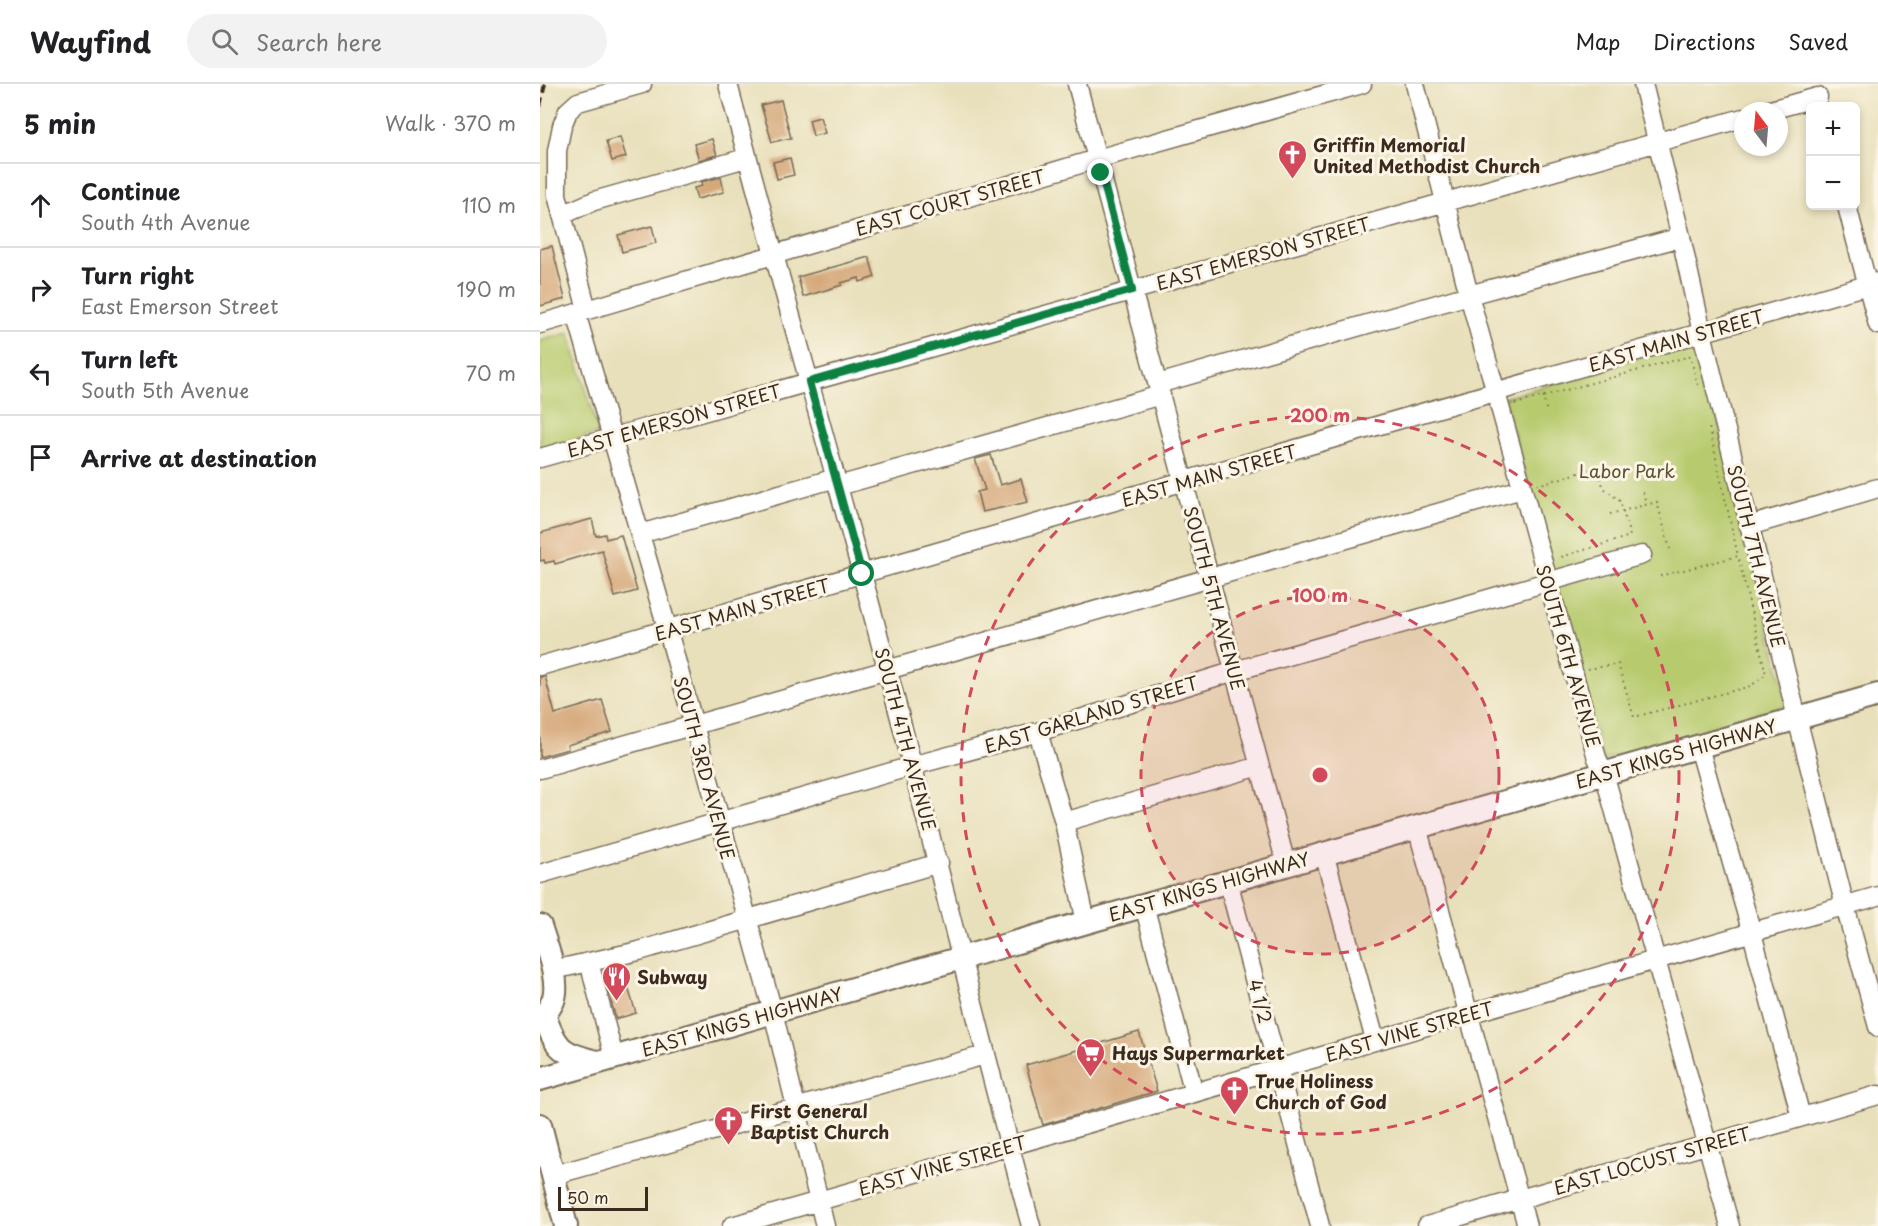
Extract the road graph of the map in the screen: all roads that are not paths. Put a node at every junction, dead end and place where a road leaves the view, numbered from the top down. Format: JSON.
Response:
{"nodes":[{"id":1,"x":642,"y":84,"type":"edge"},
{"id":2,"x":728,"y":84,"type":"edge"},
{"id":3,"x":1077,"y":84,"type":"edge"},
{"id":4,"x":1362,"y":84,"type":"edge"},
{"id":5,"x":1415,"y":84,"type":"edge"},
{"id":6,"x":1642,"y":84,"type":"edge"},
{"id":7,"x":1818,"y":96,"type":"edge"},
{"id":8,"x":1788,"y":105,"type":"edge"},
{"id":9,"x":1734,"y":120,"type":"edge"},
{"id":10,"x":1657,"y":141,"type":"junction"},
{"id":11,"x":746,"y":158,"type":"junction"},
{"id":12,"x":1097,"y":159,"type":"junction"},
{"id":13,"x":1446,"y":201,"type":"junction"},
{"id":14,"x":1848,"y":210,"type":"edge"},
{"id":15,"x":562,"y":215,"type":"junction"},
{"id":16,"x":1681,"y":237,"type":"junction"},
{"id":17,"x":773,"y":255,"type":"junction"},
{"id":18,"x":1873,"y":284,"type":"edge"},
{"id":19,"x":1132,"y":290,"type":"junction"},
{"id":20,"x":1469,"y":295,"type":"junction"},
{"id":21,"x":582,"y":311,"type":"junction"},
{"id":22,"x":540,"y":324,"type":"edge"},
{"id":23,"x":1878,"y":325,"type":"edge"},
{"id":24,"x":1702,"y":333,"type":"junction"},
{"id":25,"x":809,"y":382,"type":"junction"},
{"id":26,"x":1160,"y":390,"type":"junction"},
{"id":27,"x":1496,"y":393,"type":"junction"},
{"id":28,"x":613,"y":437,"type":"junction"},
{"id":29,"x":540,"y":458,"type":"edge"},
{"id":30,"x":837,"y":482,"type":"junction"},
{"id":31,"x":1184,"y":482,"type":"junction"},
{"id":32,"x":1528,"y":487,"type":"junction"},
{"id":33,"x":1878,"y":488,"type":"edge"},
{"id":34,"x":1749,"y":526,"type":"junction"},
{"id":35,"x":640,"y":534,"type":"junction"},
{"id":36,"x":1642,"y":555,"type":"dead end"},
{"id":37,"x":862,"y":574,"type":"junction"},
{"id":38,"x":1210,"y":577,"type":"junction"},
{"id":39,"x":1547,"y":581,"type":"junction"},
{"id":40,"x":668,"y":631,"type":"junction"},
{"id":41,"x":540,"y":666,"type":"edge"},
{"id":42,"x":888,"y":670,"type":"junction"},
{"id":43,"x":1235,"y":671,"type":"junction"},
{"id":44,"x":1878,"y":695,"type":"edge"},
{"id":45,"x":1797,"y":718,"type":"junction"},
{"id":46,"x":693,"y":725,"type":"junction"},
{"id":47,"x":1038,"y":732,"type":"junction"},
{"id":48,"x":1699,"y":747,"type":"junction"},
{"id":49,"x":912,"y":766,"type":"junction"},
{"id":50,"x":1260,"y":766,"type":"junction"},
{"id":51,"x":540,"y":769,"type":"edge"},
{"id":52,"x":1604,"y":773,"type":"junction"},
{"id":53,"x":720,"y":821,"type":"junction"},
{"id":54,"x":1064,"y":822,"type":"junction"},
{"id":55,"x":1417,"y":827,"type":"junction"},
{"id":56,"x":1324,"y":853,"type":"junction"},
{"id":57,"x":939,"y":863,"type":"junction"},
{"id":58,"x":1286,"y":864,"type":"junction"},
{"id":59,"x":540,"y":874,"type":"edge"},
{"id":60,"x":1228,"y":881,"type":"junction"},
{"id":61,"x":1878,"y":896,"type":"edge"},
{"id":62,"x":1144,"y":905,"type":"junction"},
{"id":63,"x":1845,"y":906,"type":"junction"},
{"id":64,"x":746,"y":920,"type":"junction"},
{"id":65,"x":1086,"y":922,"type":"junction"},
{"id":66,"x":540,"y":926,"type":"edge"},
{"id":67,"x":1752,"y":933,"type":"junction"},
{"id":68,"x":963,"y":958,"type":"junction"},
{"id":69,"x":1657,"y":960,"type":"junction"},
{"id":70,"x":588,"y":962,"type":"junction"},
{"id":71,"x":553,"y":970,"type":"junction"},
{"id":72,"x":772,"y":1012,"type":"junction"},
{"id":73,"x":1468,"y":1014,"type":"junction"},
{"id":74,"x":542,"y":1018,"type":"edge"},
{"id":75,"x":1878,"y":1026,"type":"edge"},
{"id":76,"x":1375,"y":1040,"type":"junction"},
{"id":77,"x":985,"y":1055,"type":"junction"},
{"id":78,"x":606,"y":1060,"type":"junction"},
{"id":79,"x":1279,"y":1068,"type":"junction"},
{"id":80,"x":540,"y":1079,"type":"edge"},
{"id":81,"x":1194,"y":1093,"type":"junction"},
{"id":82,"x":1878,"y":1095,"type":"edge"},
{"id":83,"x":795,"y":1108,"type":"junction"},
{"id":84,"x":1801,"y":1117,"type":"junction"},
{"id":85,"x":540,"y":1125,"type":"edge"},
{"id":86,"x":1707,"y":1143,"type":"junction"},
{"id":87,"x":1009,"y":1146,"type":"junction"},
{"id":88,"x":554,"y":1175,"type":"junction"},
{"id":89,"x":1520,"y":1199,"type":"junction"},
{"id":90,"x":819,"y":1201,"type":"junction"},
{"id":91,"x":566,"y":1226,"type":"edge"},
{"id":92,"x":732,"y":1226,"type":"edge"},
{"id":93,"x":825,"y":1226,"type":"edge"},
{"id":94,"x":1031,"y":1226,"type":"edge"},
{"id":95,"x":1320,"y":1226,"type":"edge"},
{"id":96,"x":1427,"y":1226,"type":"edge"},
{"id":97,"x":1527,"y":1226,"type":"edge"},
{"id":98,"x":1730,"y":1226,"type":"edge"}],
"edges":[{"from":1,"to":15,"type":"street","name":"SOUTH 3RD AVENUE"},
{"from":2,"to":11,"type":"street","name":"SOUTH 4TH AVENUE"},
{"from":3,"to":12,"type":"street","name":"SOUTH 5TH AVENUE"},
{"from":4,"to":12,"type":"street","name":"EAST COURT STREET"},
{"from":5,"to":13,"type":"street","name":"SOUTH 6TH AVENUE"},
{"from":6,"to":10,"type":"street","name":"SOUTH 7TH AVENUE"},
{"from":7,"to":8,"type":"street"},
{"from":9,"to":10,"type":"street","name":"EAST EMERSON STREET"},
{"from":10,"to":13,"type":"street","name":"EAST EMERSON STREET"},
{"from":10,"to":16,"type":"street","name":"SOUTH 7TH AVENUE"},
{"from":11,"to":15,"type":"street"},
{"from":11,"to":17,"type":"street","name":"SOUTH 4TH AVENUE"},
{"from":12,"to":17,"type":"street","name":"EAST COURT STREET"},
{"from":12,"to":19,"type":"street","name":"SOUTH 5TH AVENUE"},
{"from":13,"to":19,"type":"street","name":"EAST EMERSON STREET"},
{"from":13,"to":20,"type":"street","name":"SOUTH 6TH AVENUE"},
{"from":14,"to":18,"type":"street"},
{"from":15,"to":21,"type":"street","name":"SOUTH 3RD AVENUE"},
{"from":16,"to":20,"type":"street"},
{"from":16,"to":24,"type":"street","name":"SOUTH 7TH AVENUE"},
{"from":17,"to":21,"type":"street","name":"EAST COURT STREET"},
{"from":17,"to":25,"type":"street","name":"SOUTH 4TH AVENUE"},
{"from":18,"to":23,"type":"street"},
{"from":18,"to":24,"type":"street","name":"EAST MAIN STREET"},
{"from":19,"to":25,"type":"street","name":"EAST EMERSON STREET"},
{"from":19,"to":26,"type":"street","name":"SOUTH 5TH AVENUE"},
{"from":20,"to":26,"type":"street"},
{"from":20,"to":27,"type":"street","name":"SOUTH 6TH AVENUE"},
{"from":21,"to":22,"type":"street","name":"EAST COURT STREET"},
{"from":21,"to":28,"type":"street","name":"SOUTH 3RD AVENUE"},
{"from":24,"to":27,"type":"street","name":"EAST MAIN STREET"},
{"from":24,"to":34,"type":"street","name":"SOUTH 7TH AVENUE"},
{"from":25,"to":28,"type":"street","name":"EAST EMERSON STREET"},
{"from":25,"to":30,"type":"street","name":"SOUTH 4TH AVENUE"},
{"from":26,"to":30,"type":"street"},
{"from":26,"to":31,"type":"street","name":"SOUTH 5TH AVENUE"},
{"from":27,"to":31,"type":"street","name":"EAST MAIN STREET"},
{"from":27,"to":32,"type":"street","name":"SOUTH 6TH AVENUE"},
{"from":28,"to":29,"type":"street","name":"EAST EMERSON STREET"},
{"from":28,"to":35,"type":"street","name":"SOUTH 3RD AVENUE"},
{"from":30,"to":35,"type":"street"},
{"from":30,"to":37,"type":"street","name":"SOUTH 4TH AVENUE"},
{"from":31,"to":37,"type":"street","name":"EAST MAIN STREET"},
{"from":31,"to":38,"type":"street","name":"SOUTH 5TH AVENUE"},
{"from":32,"to":38,"type":"street"},
{"from":32,"to":39,"type":"street","name":"SOUTH 6TH AVENUE"},
{"from":33,"to":34,"type":"street"},
{"from":34,"to":45,"type":"street","name":"SOUTH 7TH AVENUE"},
{"from":35,"to":40,"type":"street","name":"SOUTH 3RD AVENUE"},
{"from":36,"to":39,"type":"street","name":"EAST GARLAND STREET"},
{"from":37,"to":40,"type":"street","name":"EAST MAIN STREET"},
{"from":37,"to":42,"type":"street","name":"SOUTH 4TH AVENUE"},
{"from":38,"to":42,"type":"street"},
{"from":38,"to":43,"type":"street","name":"SOUTH 5TH AVENUE"},
{"from":39,"to":43,"type":"street","name":"EAST GARLAND STREET"},
{"from":39,"to":52,"type":"street","name":"SOUTH 6TH AVENUE"},
{"from":40,"to":41,"type":"street","name":"EAST MAIN STREET"},
{"from":40,"to":46,"type":"street","name":"SOUTH 3RD AVENUE"},
{"from":42,"to":46,"type":"street"},
{"from":42,"to":49,"type":"street","name":"SOUTH 4TH AVENUE"},
{"from":43,"to":47,"type":"street","name":"EAST GARLAND STREET"},
{"from":43,"to":50,"type":"street","name":"SOUTH 5TH AVENUE"},
{"from":44,"to":45,"type":"main road","name":"EAST KINGS HIGHWAY"},
{"from":45,"to":48,"type":"main road","name":"EAST KINGS HIGHWAY"},
{"from":45,"to":63,"type":"street","name":"SOUTH 7TH AVENUE"},
{"from":46,"to":51,"type":"street"},
{"from":46,"to":53,"type":"street","name":"SOUTH 3RD AVENUE"},
{"from":47,"to":49,"type":"street","name":"EAST GARLAND STREET"},
{"from":47,"to":54,"type":"street"},
{"from":48,"to":52,"type":"main road","name":"EAST KINGS HIGHWAY"},
{"from":48,"to":67,"type":"street"},
{"from":49,"to":53,"type":"street","name":"EAST GARLAND STREET"},
{"from":49,"to":57,"type":"street","name":"SOUTH 4TH AVENUE"},
{"from":50,"to":54,"type":"street"},
{"from":50,"to":58,"type":"street","name":"SOUTH 5TH AVENUE"},
{"from":52,"to":55,"type":"main road","name":"EAST KINGS HIGHWAY"},
{"from":52,"to":69,"type":"street","name":"SOUTH 6TH AVENUE"},
{"from":53,"to":59,"type":"street","name":"EAST GARLAND STREET"},
{"from":53,"to":64,"type":"street","name":"SOUTH 3RD AVENUE"},
{"from":54,"to":65,"type":"street"},
{"from":55,"to":56,"type":"main road","name":"EAST KINGS HIGHWAY"},
{"from":55,"to":73,"type":"street"},
{"from":56,"to":58,"type":"main road","name":"EAST KINGS HIGHWAY"},
{"from":56,"to":76,"type":"street"},
{"from":57,"to":64,"type":"street"},
{"from":57,"to":68,"type":"street","name":"SOUTH 4TH AVENUE"},
{"from":58,"to":60,"type":"main road","name":"EAST KINGS HIGHWAY"},
{"from":60,"to":62,"type":"main road","name":"EAST KINGS HIGHWAY"},
{"from":60,"to":79,"type":"street","name":"4 1/2"},
{"from":61,"to":63,"type":"street","name":"EAST VINE STREET"},
{"from":62,"to":65,"type":"main road","name":"EAST KINGS HIGHWAY"},
{"from":62,"to":81,"type":"street"},
{"from":63,"to":67,"type":"street","name":"EAST VINE STREET"},
{"from":63,"to":75,"type":"street","name":"SOUTH 7TH AVENUE"},
{"from":64,"to":70,"type":"street"},
{"from":64,"to":72,"type":"street","name":"SOUTH 3RD AVENUE"},
{"from":65,"to":68,"type":"main road","name":"EAST KINGS HIGHWAY"},
{"from":66,"to":71,"type":"main road"},
{"from":67,"to":69,"type":"street","name":"EAST VINE STREET"},
{"from":67,"to":84,"type":"street"},
{"from":68,"to":72,"type":"main road","name":"EAST KINGS HIGHWAY"},
{"from":68,"to":77,"type":"street","name":"SOUTH 4TH AVENUE"},
{"from":69,"to":73,"type":"street","name":"EAST VINE STREET"},
{"from":69,"to":86,"type":"street","name":"SOUTH 6TH AVENUE"},
{"from":70,"to":71,"type":"street"},
{"from":70,"to":78,"type":"street"},
{"from":71,"to":74,"type":"main road"},
{"from":72,"to":78,"type":"main road","name":"EAST KINGS HIGHWAY"},
{"from":72,"to":83,"type":"street","name":"SOUTH 3RD AVENUE"},
{"from":73,"to":76,"type":"street","name":"EAST VINE STREET"},
{"from":73,"to":89,"type":"street"},
{"from":74,"to":78,"type":"main road"},
{"from":76,"to":79,"type":"street","name":"EAST VINE STREET"},
{"from":77,"to":83,"type":"street"},
{"from":77,"to":87,"type":"street","name":"SOUTH 4TH AVENUE"},
{"from":78,"to":80,"type":"main road","name":"EAST KINGS HIGHWAY"},
{"from":79,"to":81,"type":"street","name":"EAST VINE STREET"},
{"from":79,"to":95,"type":"street","name":"4 1/2"},
{"from":81,"to":87,"type":"street","name":"EAST VINE STREET"},
{"from":82,"to":84,"type":"street","name":"EAST LOCUST STREET"},
{"from":83,"to":88,"type":"street"},
{"from":83,"to":90,"type":"street","name":"SOUTH 3RD AVENUE"},
{"from":84,"to":86,"type":"street","name":"EAST LOCUST STREET"},
{"from":85,"to":88,"type":"main road"},
{"from":86,"to":89,"type":"street","name":"EAST LOCUST STREET"},
{"from":86,"to":98,"type":"street","name":"SOUTH 6TH AVENUE"},
{"from":87,"to":90,"type":"street","name":"EAST VINE STREET"},
{"from":87,"to":94,"type":"street","name":"SOUTH 4TH AVENUE"},
{"from":88,"to":91,"type":"main road"},
{"from":89,"to":96,"type":"street","name":"EAST LOCUST STREET"},
{"from":89,"to":97,"type":"street"},
{"from":90,"to":92,"type":"street","name":"EAST VINE STREET"},
{"from":90,"to":93,"type":"street","name":"SOUTH 3RD AVENUE"}]}
